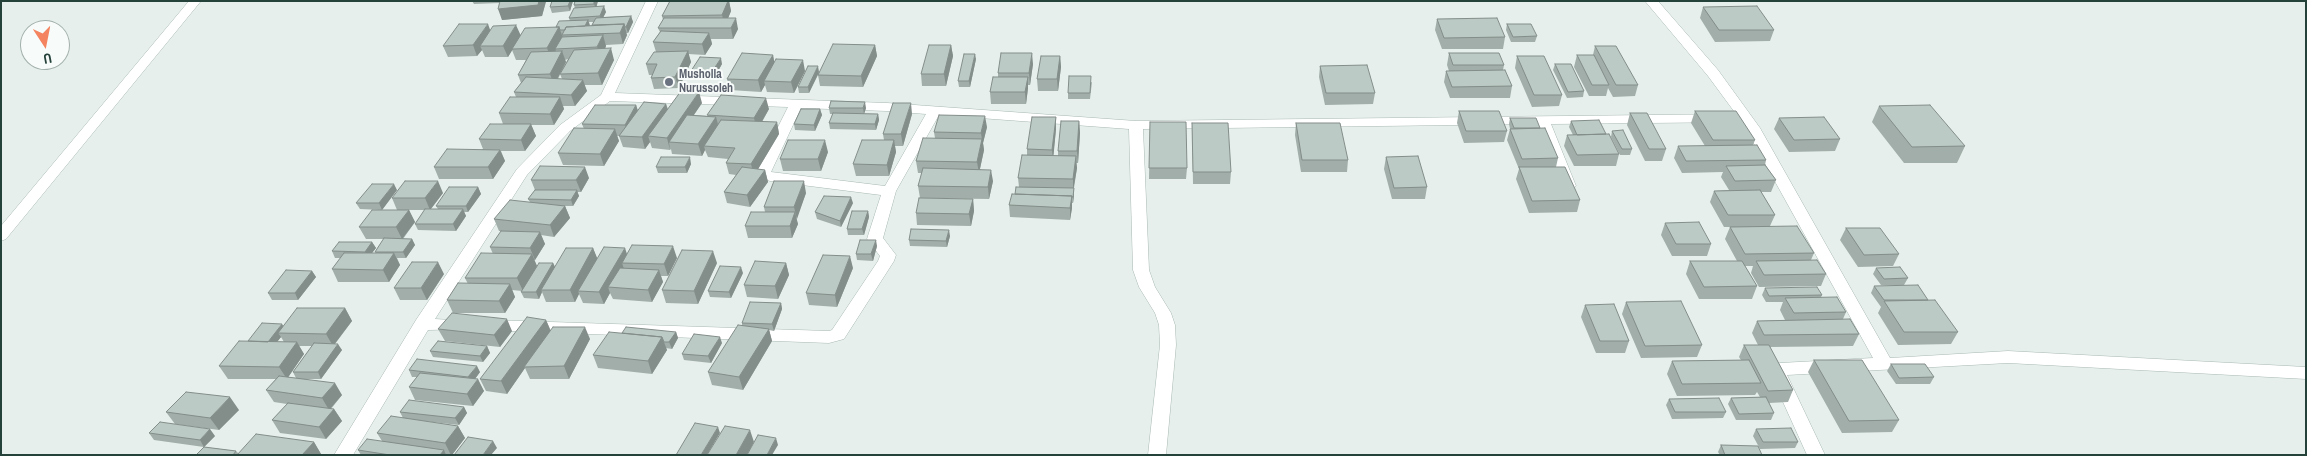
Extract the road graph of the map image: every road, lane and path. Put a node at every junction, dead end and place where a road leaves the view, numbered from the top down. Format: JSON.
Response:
{"nodes":[{"id":1,"x":195,"y":1,"type":"edge"},
{"id":2,"x":652,"y":1,"type":"edge"},
{"id":3,"x":1651,"y":1,"type":"edge"},
{"id":4,"x":607,"y":97,"type":"junction"},
{"id":5,"x":797,"y":103,"type":"junction"},
{"id":6,"x":935,"y":110,"type":"junction"},
{"id":7,"x":1746,"y":118,"type":"junction"},
{"id":8,"x":1543,"y":120,"type":"junction"},
{"id":9,"x":1136,"y":125,"type":"junction"},
{"id":10,"x":889,"y":190,"type":"junction"},
{"id":11,"x":1572,"y":193,"type":"edge"},
{"id":12,"x":1,"y":236,"type":"edge"},
{"id":13,"x":422,"y":324,"type":"junction"},
{"id":14,"x":1885,"y":364,"type":"junction"},
{"id":15,"x":2306,"y":373,"type":"edge"},
{"id":16,"x":343,"y":455,"type":"edge"},
{"id":17,"x":1157,"y":455,"type":"edge"},
{"id":18,"x":1816,"y":455,"type":"edge"}],
"edges":[{"from":1,"to":12,"type":"street"},
{"from":2,"to":4,"type":"street"},
{"from":3,"to":7,"type":"street"},
{"from":4,"to":5,"type":"street"},
{"from":4,"to":13,"type":"street"},
{"from":5,"to":6,"type":"street"},
{"from":5,"to":10,"type":"street"},
{"from":6,"to":9,"type":"street"},
{"from":6,"to":10,"type":"street"},
{"from":7,"to":8,"type":"street"},
{"from":7,"to":14,"type":"street"},
{"from":8,"to":9,"type":"street"},
{"from":8,"to":11,"type":"street"},
{"from":9,"to":17,"type":"street"},
{"from":10,"to":13,"type":"street"},
{"from":13,"to":16,"type":"street"},
{"from":14,"to":15,"type":"street"},
{"from":14,"to":18,"type":"street"}]}
